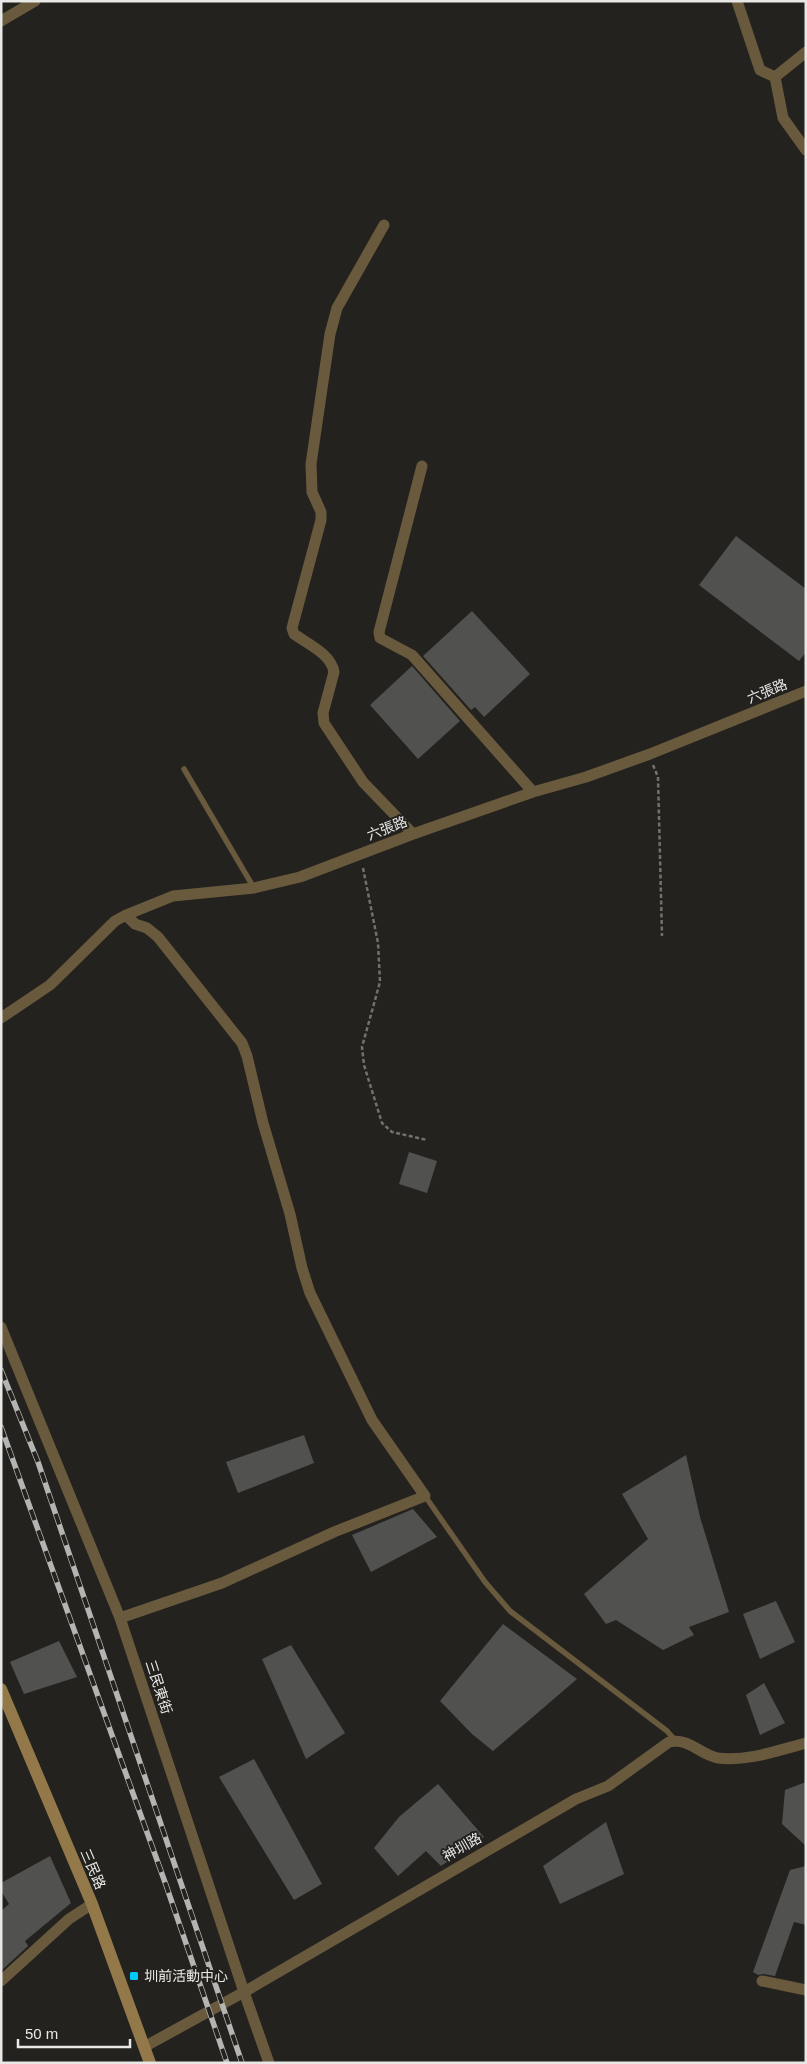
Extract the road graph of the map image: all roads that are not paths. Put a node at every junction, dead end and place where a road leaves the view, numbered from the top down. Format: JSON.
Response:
{"nodes":[{"id":1,"x":35,"y":1,"type":"edge"},
{"id":2,"x":737,"y":1,"type":"edge"},
{"id":3,"x":1,"y":21,"type":"edge"},
{"id":4,"x":806,"y":52,"type":"edge"},
{"id":5,"x":775,"y":77,"type":"junction"},
{"id":6,"x":806,"y":150,"type":"edge"},
{"id":7,"x":384,"y":225,"type":"dead end"},
{"id":8,"x":422,"y":466,"type":"dead end"},
{"id":9,"x":806,"y":691,"type":"edge"},
{"id":10,"x":184,"y":769,"type":"dead end"},
{"id":11,"x":533,"y":792,"type":"junction"},
{"id":12,"x":412,"y":834,"type":"junction"},
{"id":13,"x":254,"y":888,"type":"junction"},
{"id":14,"x":126,"y":915,"type":"junction"},
{"id":15,"x":1,"y":1018,"type":"edge"},
{"id":16,"x":1,"y":1327,"type":"edge"},
{"id":17,"x":425,"y":1496,"type":"junction"},
{"id":18,"x":120,"y":1618,"type":"junction"},
{"id":19,"x":1,"y":1689,"type":"edge"},
{"id":20,"x":675,"y":1740,"type":"junction"},
{"id":21,"x":806,"y":1743,"type":"edge"},
{"id":22,"x":92,"y":1904,"type":"junction"},
{"id":23,"x":1,"y":1980,"type":"edge"},
{"id":24,"x":762,"y":1981,"type":"dead end"},
{"id":25,"x":806,"y":1990,"type":"edge"},
{"id":26,"x":244,"y":1992,"type":"junction"},
{"id":27,"x":144,"y":2047,"type":"junction"},
{"id":28,"x":150,"y":2063,"type":"edge"},
{"id":29,"x":269,"y":2063,"type":"edge"}],
"edges":[{"from":1,"to":3,"type":"street"},
{"from":2,"to":5,"type":"street"},
{"from":4,"to":5,"type":"street"},
{"from":5,"to":6,"type":"street"},
{"from":7,"to":12,"type":"street"},
{"from":8,"to":11,"type":"street"},
{"from":9,"to":11,"type":"street","name":"六張路"},
{"from":10,"to":13,"type":"lane"},
{"from":11,"to":12,"type":"street","name":"六張路"},
{"from":12,"to":13,"type":"street","name":"六張路"},
{"from":13,"to":14,"type":"street","name":"六張路"},
{"from":14,"to":15,"type":"street","name":"六張路"},
{"from":14,"to":17,"type":"street"},
{"from":16,"to":18,"type":"street","name":"三民東街"},
{"from":17,"to":18,"type":"street"},
{"from":17,"to":20,"type":"lane"},
{"from":18,"to":26,"type":"street","name":"三民東街"},
{"from":19,"to":22,"type":"street","name":"三民路"},
{"from":20,"to":21,"type":"street"},
{"from":20,"to":26,"type":"street","name":"神圳路"},
{"from":22,"to":23,"type":"street"},
{"from":22,"to":27,"type":"street","name":"三民路"},
{"from":24,"to":25,"type":"street"},
{"from":26,"to":27,"type":"street","name":"神圳路"},
{"from":26,"to":29,"type":"street","name":"三民東街"},
{"from":27,"to":28,"type":"street","name":"三民路"}]}
